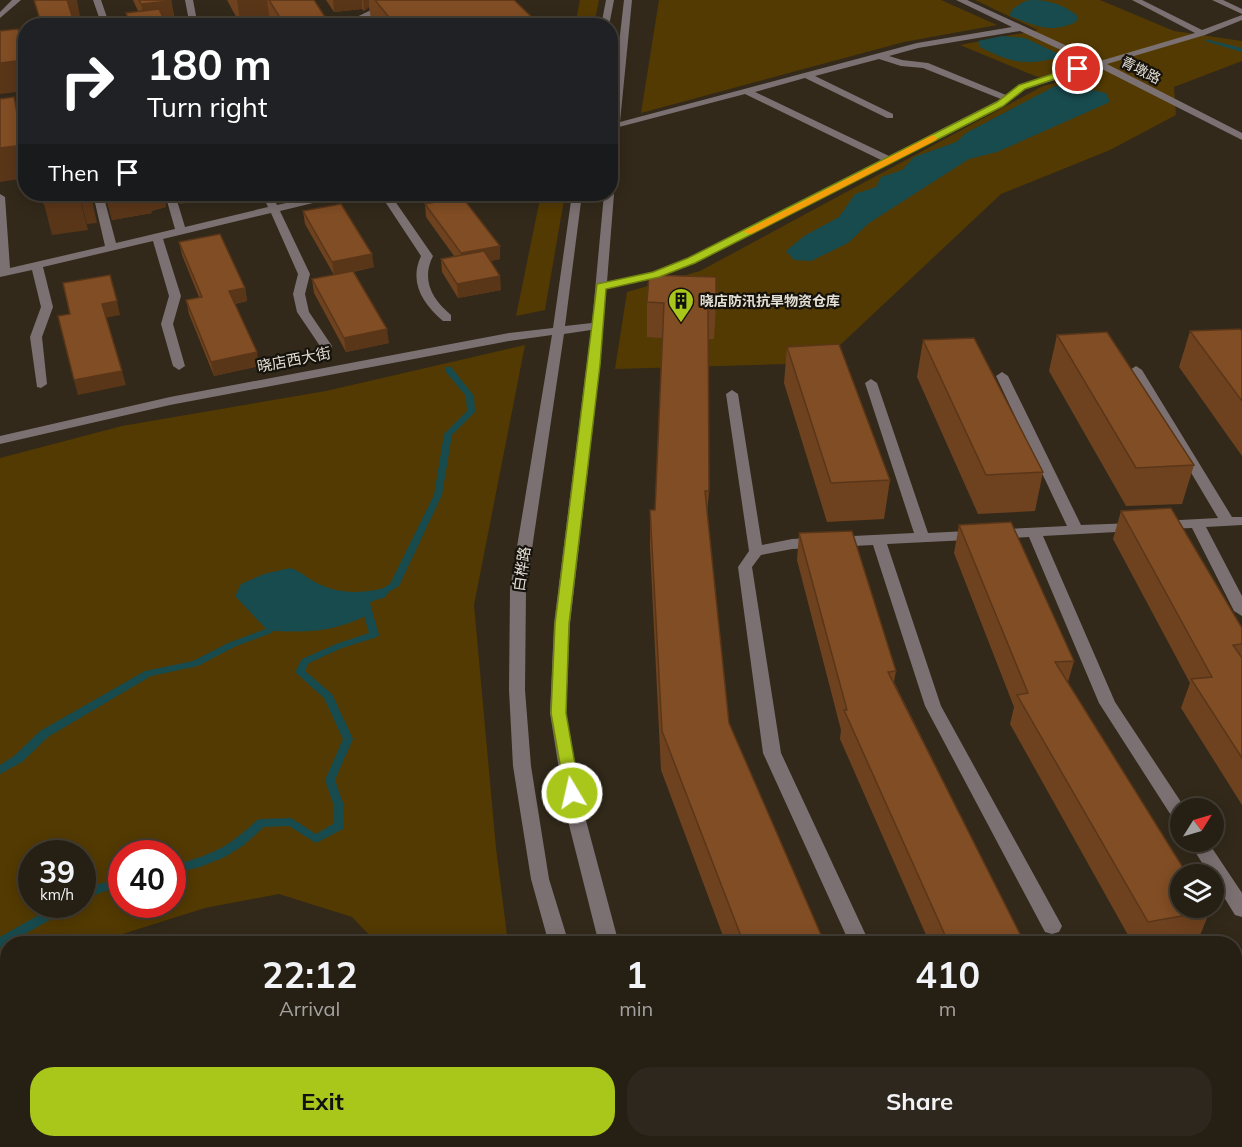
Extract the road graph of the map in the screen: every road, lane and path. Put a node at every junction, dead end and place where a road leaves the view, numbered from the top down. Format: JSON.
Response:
{"nodes":[{"id":1,"x":17,"y":0,"type":"edge"},
{"id":2,"x":97,"y":0,"type":"edge"},
{"id":3,"x":189,"y":0,"type":"edge"},
{"id":4,"x":377,"y":0,"type":"edge"},
{"id":5,"x":610,"y":0,"type":"edge"},
{"id":6,"x":628,"y":0,"type":"edge"},
{"id":7,"x":960,"y":0,"type":"edge"},
{"id":8,"x":1136,"y":0,"type":"edge"},
{"id":9,"x":1216,"y":0,"type":"edge"},
{"id":10,"x":1242,"y":12,"type":"edge"},
{"id":11,"x":0,"y":16,"type":"edge"},
{"id":12,"x":1242,"y":17,"type":"edge"},
{"id":13,"x":103,"y":18,"type":"edge"},
{"id":14,"x":192,"y":18,"type":"edge"},
{"id":15,"x":360,"y":18,"type":"edge"},
{"id":16,"x":607,"y":18,"type":"edge"},
{"id":17,"x":1021,"y":28,"type":"junction"},
{"id":18,"x":1202,"y":33,"type":"junction"},
{"id":19,"x":880,"y":56,"type":"junction"},
{"id":20,"x":1097,"y":63,"type":"junction"},
{"id":21,"x":806,"y":75,"type":"junction"},
{"id":22,"x":618,"y":90,"type":"edge"},
{"id":23,"x":746,"y":91,"type":"junction"},
{"id":24,"x":1007,"y":98,"type":"junction"},
{"id":25,"x":890,"y":116,"type":"dead end"},
{"id":26,"x":618,"y":125,"type":"edge"},
{"id":27,"x":1242,"y":137,"type":"edge"},
{"id":28,"x":889,"y":160,"type":"junction"},
{"id":29,"x":0,"y":197,"type":"edge"},
{"id":30,"x":100,"y":201,"type":"edge"},
{"id":31,"x":172,"y":201,"type":"edge"},
{"id":32,"x":270,"y":201,"type":"edge"},
{"id":33,"x":308,"y":201,"type":"edge"},
{"id":34,"x":390,"y":201,"type":"edge"},
{"id":35,"x":576,"y":201,"type":"edge"},
{"id":36,"x":608,"y":201,"type":"edge"},
{"id":37,"x":274,"y":209,"type":"junction"},
{"id":38,"x":181,"y":231,"type":"junction"},
{"id":39,"x":157,"y":236,"type":"junction"},
{"id":40,"x":111,"y":247,"type":"junction"},
{"id":41,"x":37,"y":265,"type":"junction"},
{"id":42,"x":2,"y":273,"type":"edge"},
{"id":43,"x":600,"y":286,"type":"junction"},
{"id":44,"x":447,"y":318,"type":"dead end"},
{"id":45,"x":597,"y":326,"type":"junction"},
{"id":46,"x":559,"y":330,"type":"junction"},
{"id":47,"x":326,"y":346,"type":"dead end"},
{"id":48,"x":180,"y":366,"type":"dead end"},
{"id":49,"x":1136,"y":370,"type":"dead end"},
{"id":50,"x":1002,"y":376,"type":"dead end"},
{"id":51,"x":870,"y":383,"type":"dead end"},
{"id":52,"x":41,"y":384,"type":"dead end"},
{"id":53,"x":732,"y":394,"type":"dead end"},
{"id":54,"x":0,"y":440,"type":"edge"},
{"id":55,"x":1235,"y":522,"type":"edge"},
{"id":56,"x":1197,"y":524,"type":"junction"},
{"id":57,"x":1076,"y":530,"type":"junction"},
{"id":58,"x":1034,"y":532,"type":"junction"},
{"id":59,"x":922,"y":537,"type":"junction"},
{"id":60,"x":879,"y":539,"type":"junction"},
{"id":61,"x":756,"y":551,"type":"junction"},
{"id":62,"x":1242,"y":611,"type":"edge"},
{"id":63,"x":1170,"y":800,"type":"edge"},
{"id":64,"x":1205,"y":852,"type":"edge"},
{"id":65,"x":1242,"y":909,"type":"edge"},
{"id":66,"x":1052,"y":926,"type":"dead end"},
{"id":67,"x":557,"y":936,"type":"edge"},
{"id":68,"x":607,"y":936,"type":"edge"},
{"id":69,"x":856,"y":936,"type":"edge"}],
"edges":[{"from":1,"to":11,"type":"street"},
{"from":2,"to":13,"type":"street"},
{"from":3,"to":14,"type":"street"},
{"from":4,"to":15,"type":"street"},
{"from":5,"to":16,"type":"street"},
{"from":6,"to":22,"type":"street"},
{"from":7,"to":17,"type":"street","name":"青墩路"},
{"from":8,"to":18,"type":"street"},
{"from":9,"to":10,"type":"street"},
{"from":12,"to":18,"type":"street"},
{"from":17,"to":19,"type":"street"},
{"from":17,"to":20,"type":"street","name":"青墩路"},
{"from":18,"to":20,"type":"street"},
{"from":19,"to":21,"type":"street"},
{"from":19,"to":24,"type":"street"},
{"from":20,"to":24,"type":"street"},
{"from":20,"to":27,"type":"street","name":"青墩路"},
{"from":21,"to":23,"type":"street"},
{"from":21,"to":25,"type":"street"},
{"from":23,"to":26,"type":"street"},
{"from":23,"to":28,"type":"street"},
{"from":24,"to":28,"type":"street"},
{"from":28,"to":43,"type":"street"},
{"from":29,"to":42,"type":"street"},
{"from":30,"to":40,"type":"street"},
{"from":31,"to":38,"type":"street"},
{"from":32,"to":37,"type":"street"},
{"from":33,"to":37,"type":"street"},
{"from":34,"to":44,"type":"street"},
{"from":35,"to":46,"type":"street","name":"白桦路"},
{"from":36,"to":43,"type":"street"},
{"from":37,"to":38,"type":"street"},
{"from":37,"to":47,"type":"street"},
{"from":38,"to":39,"type":"street"},
{"from":39,"to":40,"type":"street"},
{"from":39,"to":48,"type":"street"},
{"from":40,"to":41,"type":"street"},
{"from":41,"to":42,"type":"street"},
{"from":41,"to":52,"type":"street"},
{"from":43,"to":45,"type":"street"},
{"from":45,"to":46,"type":"street","name":"晓店西大街"},
{"from":45,"to":68,"type":"street"},
{"from":46,"to":54,"type":"street","name":"晓店西大街"},
{"from":46,"to":67,"type":"street","name":"白桦路"},
{"from":49,"to":55,"type":"street"},
{"from":50,"to":57,"type":"street"},
{"from":51,"to":59,"type":"street"},
{"from":53,"to":61,"type":"street"},
{"from":55,"to":56,"type":"street"},
{"from":56,"to":57,"type":"street"},
{"from":56,"to":62,"type":"street"},
{"from":57,"to":58,"type":"street"},
{"from":58,"to":59,"type":"street"},
{"from":58,"to":63,"type":"street"},
{"from":59,"to":60,"type":"street"},
{"from":60,"to":61,"type":"street"},
{"from":60,"to":66,"type":"street"},
{"from":61,"to":69,"type":"street"},
{"from":64,"to":65,"type":"street"}]}
